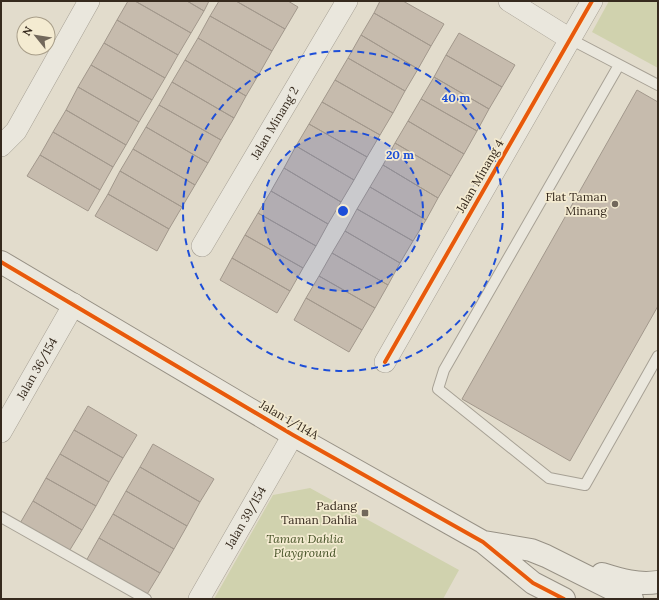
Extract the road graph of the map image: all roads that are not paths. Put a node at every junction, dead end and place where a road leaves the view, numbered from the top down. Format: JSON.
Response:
{"nodes":[{"id":1,"x":89,"y":1,"type":"edge"},
{"id":2,"x":347,"y":1,"type":"edge"},
{"id":3,"x":509,"y":1,"type":"edge"},
{"id":4,"x":592,"y":1,"type":"edge"},
{"id":5,"x":570,"y":39,"type":"junction"},
{"id":6,"x":620,"y":64,"type":"junction"},
{"id":7,"x":658,"y":85,"type":"edge"},
{"id":8,"x":1,"y":146,"type":"edge"},
{"id":9,"x":202,"y":246,"type":"dead end"},
{"id":10,"x":1,"y":262,"type":"edge"},
{"id":11,"x":74,"y":304,"type":"junction"},
{"id":12,"x":658,"y":356,"type":"edge"},
{"id":13,"x":385,"y":362,"type":"dead end"},
{"id":14,"x":1,"y":432,"type":"edge"},
{"id":15,"x":293,"y":435,"type":"junction"},
{"id":16,"x":1,"y":516,"type":"edge"},
{"id":17,"x":483,"y":542,"type":"junction"},
{"id":18,"x":546,"y":556,"type":"junction"},
{"id":19,"x":658,"y":582,"type":"edge"},
{"id":20,"x":146,"y":599,"type":"edge"},
{"id":21,"x":199,"y":599,"type":"edge"},
{"id":22,"x":564,"y":599,"type":"edge"},
{"id":23,"x":632,"y":599,"type":"edge"}],
"edges":[{"from":1,"to":8,"type":"street"},
{"from":2,"to":9,"type":"street","name":"Jalan Minang 2"},
{"from":3,"to":5,"type":"street"},
{"from":4,"to":5,"type":"street","name":"Jalan Minang 4"},
{"from":5,"to":6,"type":"lane"},
{"from":5,"to":13,"type":"street","name":"Jalan Minang 4"},
{"from":6,"to":7,"type":"lane"},
{"from":6,"to":12,"type":"lane"},
{"from":10,"to":11,"type":"street","name":"Jalan 1/114A"},
{"from":11,"to":14,"type":"street","name":"Jalan 36/154"},
{"from":11,"to":15,"type":"street","name":"Jalan 1/114A"},
{"from":15,"to":17,"type":"street","name":"Jalan 1/114A"},
{"from":15,"to":21,"type":"street","name":"Jalan 39/154"},
{"from":16,"to":20,"type":"lane"},
{"from":17,"to":18,"type":"street","name":"Jalan 1/114A"},
{"from":17,"to":22,"type":"street","name":"Jalan 1/114A"},
{"from":18,"to":19,"type":"street"},
{"from":18,"to":23,"type":"street","name":"Jalan 1/114A"}]}
